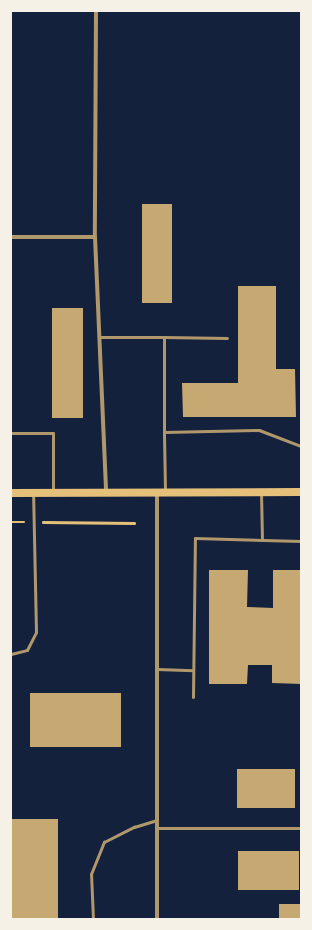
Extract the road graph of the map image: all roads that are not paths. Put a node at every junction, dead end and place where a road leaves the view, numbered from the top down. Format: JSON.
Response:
{"nodes":[{"id":1,"x":96,"y":11,"type":"edge"},
{"id":2,"x":11,"y":237,"type":"edge"},
{"id":3,"x":95,"y":237,"type":"junction"},
{"id":4,"x":99,"y":337,"type":"junction"},
{"id":5,"x":164,"y":337,"type":"junction"},
{"id":6,"x":227,"y":338,"type":"dead end"},
{"id":7,"x":164,"y":432,"type":"junction"},
{"id":8,"x":11,"y":433,"type":"edge"},
{"id":9,"x":301,"y":445,"type":"edge"},
{"id":10,"x":301,"y":461,"type":"edge"},
{"id":11,"x":261,"y":492,"type":"junction"},
{"id":12,"x":301,"y":492,"type":"edge"},
{"id":13,"x":11,"y":493,"type":"edge"},
{"id":14,"x":33,"y":493,"type":"junction"},
{"id":15,"x":53,"y":493,"type":"junction"},
{"id":16,"x":106,"y":493,"type":"junction"},
{"id":17,"x":161,"y":493,"type":"junction"},
{"id":18,"x":262,"y":540,"type":"junction"},
{"id":19,"x":301,"y":541,"type":"edge"},
{"id":20,"x":11,"y":654,"type":"edge"},
{"id":21,"x":157,"y":669,"type":"junction"},
{"id":22,"x":193,"y":670,"type":"junction"},
{"id":23,"x":193,"y":697,"type":"dead end"},
{"id":24,"x":157,"y":820,"type":"junction"},
{"id":25,"x":157,"y":828,"type":"junction"},
{"id":26,"x":301,"y":828,"type":"edge"},
{"id":27,"x":93,"y":919,"type":"edge"},
{"id":28,"x":157,"y":919,"type":"edge"}],
"edges":[{"from":1,"to":3,"type":"street"},
{"from":2,"to":3,"type":"street"},
{"from":3,"to":4,"type":"street"},
{"from":4,"to":5,"type":"lane"},
{"from":4,"to":16,"type":"street"},
{"from":5,"to":6,"type":"lane"},
{"from":5,"to":7,"type":"lane"},
{"from":7,"to":9,"type":"lane"},
{"from":7,"to":17,"type":"lane"},
{"from":8,"to":15,"type":"lane"},
{"from":9,"to":10,"type":"lane"},
{"from":11,"to":12,"type":"main road"},
{"from":11,"to":17,"type":"main road"},
{"from":11,"to":18,"type":"lane"},
{"from":13,"to":14,"type":"main road"},
{"from":14,"to":15,"type":"main road"},
{"from":14,"to":20,"type":"lane"},
{"from":15,"to":16,"type":"main road"},
{"from":16,"to":17,"type":"main road"},
{"from":17,"to":21,"type":"street"},
{"from":18,"to":19,"type":"lane"},
{"from":18,"to":22,"type":"lane"},
{"from":21,"to":22,"type":"lane"},
{"from":21,"to":24,"type":"street"},
{"from":22,"to":23,"type":"lane"},
{"from":24,"to":25,"type":"street"},
{"from":24,"to":27,"type":"lane"},
{"from":25,"to":26,"type":"lane"},
{"from":25,"to":28,"type":"street"}]}
